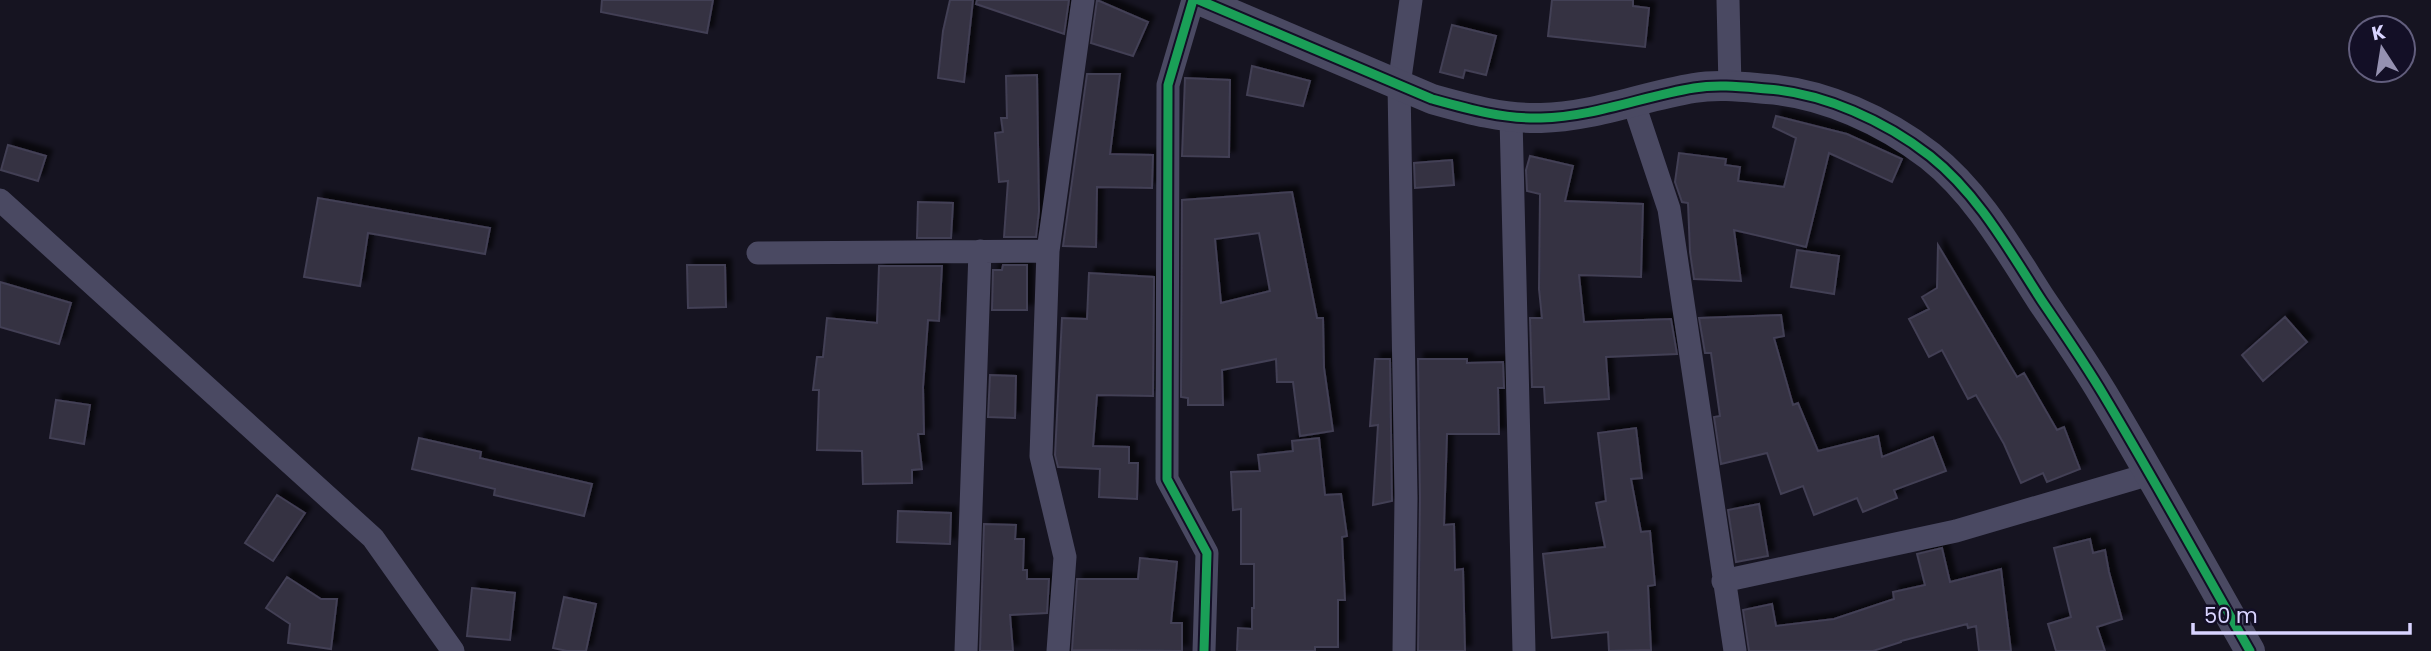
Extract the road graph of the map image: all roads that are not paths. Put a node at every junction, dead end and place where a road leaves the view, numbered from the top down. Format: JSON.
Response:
{"nodes":[{"id":1,"x":1083,"y":0,"type":"edge"},
{"id":2,"x":1193,"y":0,"type":"edge"},
{"id":3,"x":1199,"y":0,"type":"edge"},
{"id":4,"x":1411,"y":0,"type":"edge"},
{"id":5,"x":1728,"y":0,"type":"edge"},
{"id":6,"x":1399,"y":85,"type":"junction"},
{"id":7,"x":1730,"y":86,"type":"junction"},
{"id":8,"x":1633,"y":101,"type":"junction"},
{"id":9,"x":1511,"y":118,"type":"junction"},
{"id":10,"x":0,"y":200,"type":"edge"},
{"id":11,"x":980,"y":251,"type":"junction"},
{"id":12,"x":1048,"y":251,"type":"junction"},
{"id":13,"x":758,"y":253,"type":"dead end"},
{"id":14,"x":2150,"y":474,"type":"junction"},
{"id":15,"x":1723,"y":581,"type":"junction"},
{"id":16,"x":453,"y":651,"type":"edge"},
{"id":17,"x":966,"y":651,"type":"edge"},
{"id":18,"x":1058,"y":651,"type":"edge"},
{"id":19,"x":1204,"y":651,"type":"edge"},
{"id":20,"x":1404,"y":651,"type":"edge"},
{"id":21,"x":1524,"y":651,"type":"edge"},
{"id":22,"x":1735,"y":651,"type":"edge"},
{"id":23,"x":2250,"y":651,"type":"edge"}],
"edges":[{"from":1,"to":12,"type":"street"},
{"from":2,"to":19,"type":"street"},
{"from":3,"to":6,"type":"street"},
{"from":4,"to":6,"type":"street"},
{"from":5,"to":7,"type":"street"},
{"from":6,"to":9,"type":"street"},
{"from":6,"to":20,"type":"street"},
{"from":7,"to":8,"type":"street"},
{"from":7,"to":14,"type":"street"},
{"from":8,"to":9,"type":"street"},
{"from":8,"to":15,"type":"street"},
{"from":9,"to":21,"type":"street"},
{"from":10,"to":16,"type":"street"},
{"from":11,"to":12,"type":"street"},
{"from":11,"to":13,"type":"street"},
{"from":11,"to":17,"type":"street"},
{"from":12,"to":18,"type":"street"},
{"from":14,"to":15,"type":"street"},
{"from":14,"to":23,"type":"street"},
{"from":15,"to":22,"type":"street"}]}
